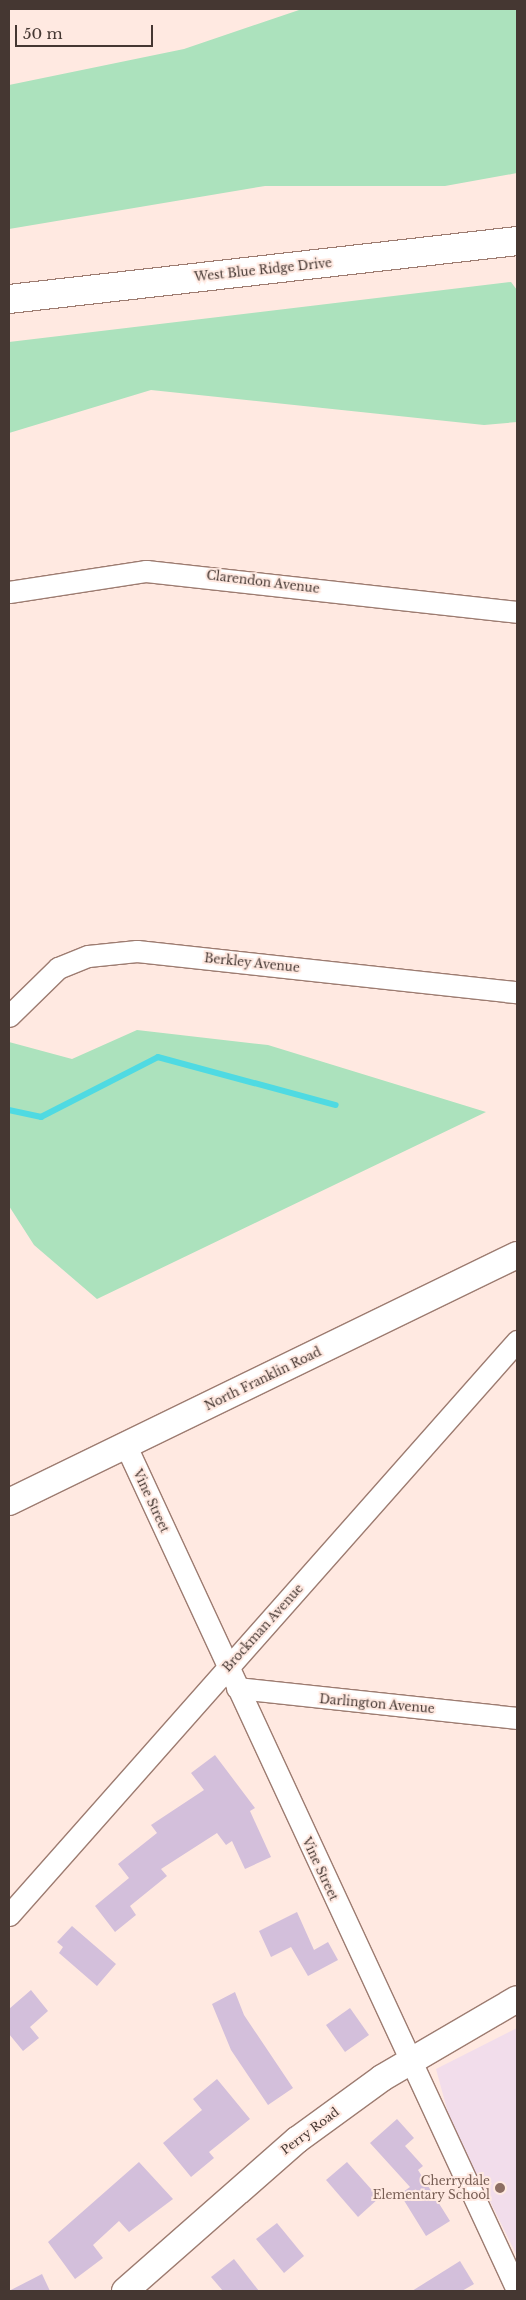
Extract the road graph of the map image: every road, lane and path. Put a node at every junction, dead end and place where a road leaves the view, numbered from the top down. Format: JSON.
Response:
{"nodes":[{"id":1,"x":517,"y":241,"type":"edge"},
{"id":2,"x":9,"y":299,"type":"edge"},
{"id":3,"x":9,"y":592,"type":"edge"},
{"id":4,"x":517,"y":612,"type":"edge"},
{"id":5,"x":517,"y":992,"type":"edge"},
{"id":6,"x":9,"y":1016,"type":"edge"},
{"id":7,"x":517,"y":1255,"type":"edge"},
{"id":8,"x":517,"y":1341,"type":"edge"},
{"id":9,"x":126,"y":1446,"type":"junction"},
{"id":10,"x":9,"y":1502,"type":"edge"},
{"id":11,"x":229,"y":1666,"type":"junction"},
{"id":12,"x":237,"y":1688,"type":"junction"},
{"id":13,"x":517,"y":1718,"type":"edge"},
{"id":14,"x":9,"y":1915,"type":"edge"},
{"id":15,"x":517,"y":1999,"type":"edge"},
{"id":16,"x":409,"y":2062,"type":"junction"},
{"id":17,"x":517,"y":2290,"type":"edge"},
{"id":18,"x":125,"y":2291,"type":"edge"}],
"edges":[{"from":1,"to":2,"type":"main road","name":"West Blue Ridge Drive"},
{"from":3,"to":4,"type":"street","name":"Clarendon Avenue"},
{"from":5,"to":6,"type":"street","name":"Berkley Avenue"},
{"from":7,"to":9,"type":"street","name":"North Franklin Road"},
{"from":8,"to":11,"type":"street","name":"Brockman Avenue"},
{"from":9,"to":10,"type":"street","name":"North Franklin Road"},
{"from":9,"to":11,"type":"street","name":"Vine Street"},
{"from":11,"to":12,"type":"street","name":"Vine Street"},
{"from":11,"to":14,"type":"street","name":"Brockman Avenue"},
{"from":12,"to":13,"type":"street","name":"Darlington Avenue"},
{"from":12,"to":16,"type":"street","name":"Vine Street"},
{"from":15,"to":16,"type":"street","name":"Perry Road"},
{"from":16,"to":17,"type":"street","name":"Vine Street"},
{"from":16,"to":18,"type":"street","name":"Perry Road"}]}
